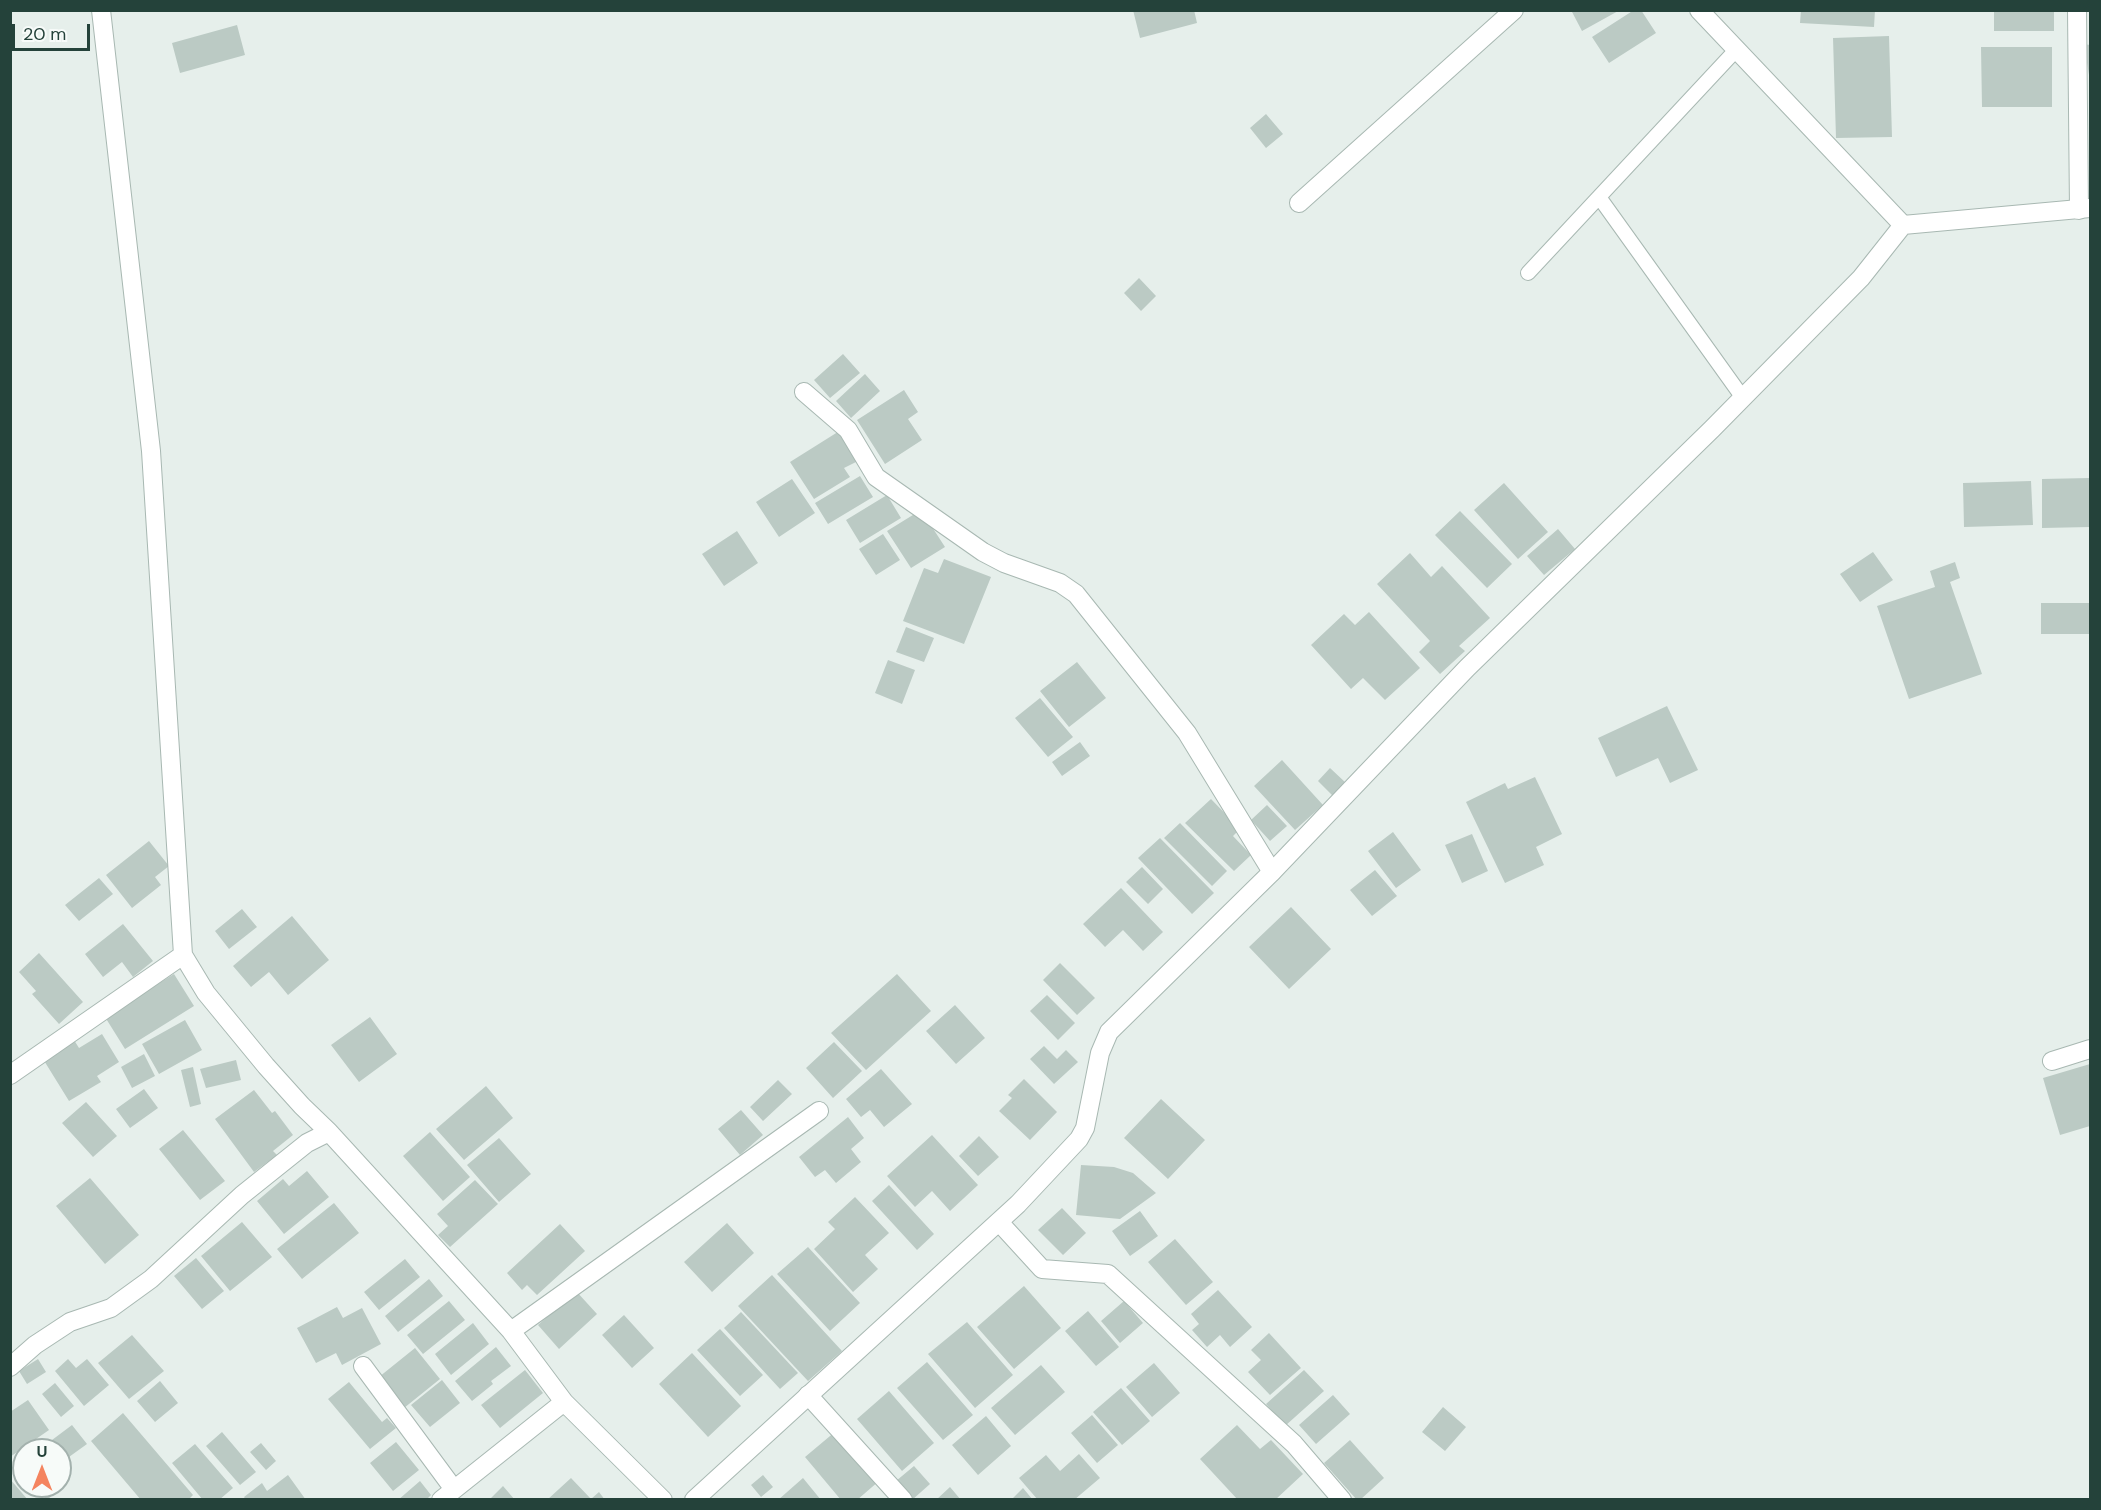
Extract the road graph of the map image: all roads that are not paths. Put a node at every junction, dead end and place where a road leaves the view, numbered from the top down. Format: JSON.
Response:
{"nodes":[{"id":1,"x":101,"y":10,"type":"edge"},
{"id":2,"x":1514,"y":10,"type":"edge"},
{"id":3,"x":1699,"y":10,"type":"edge"},
{"id":4,"x":2077,"y":10,"type":"edge"},
{"id":5,"x":1736,"y":50,"type":"junction"},
{"id":6,"x":1599,"y":197,"type":"junction"},
{"id":7,"x":1299,"y":203,"type":"dead end"},
{"id":8,"x":2085,"y":209,"type":"edge"},
{"id":9,"x":1903,"y":225,"type":"junction"},
{"id":10,"x":1528,"y":273,"type":"dead end"},
{"id":11,"x":804,"y":392,"type":"dead end"},
{"id":12,"x":1743,"y":398,"type":"junction"},
{"id":13,"x":1272,"y":872,"type":"junction"},
{"id":14,"x":183,"y":955,"type":"junction"},
{"id":15,"x":2091,"y":1049,"type":"edge"},
{"id":16,"x":2052,"y":1061,"type":"dead end"},
{"id":17,"x":10,"y":1075,"type":"edge"},
{"id":18,"x":819,"y":1111,"type":"dead end"},
{"id":19,"x":329,"y":1132,"type":"junction"},
{"id":20,"x":999,"y":1222,"type":"junction"},
{"id":21,"x":511,"y":1331,"type":"junction"},
{"id":22,"x":363,"y":1366,"type":"dead end"},
{"id":23,"x":10,"y":1367,"type":"edge"},
{"id":24,"x":808,"y":1395,"type":"junction"},
{"id":25,"x":564,"y":1402,"type":"junction"},
{"id":26,"x":447,"y":1494,"type":"edge"},
{"id":27,"x":663,"y":1500,"type":"edge"},
{"id":28,"x":693,"y":1500,"type":"edge"},
{"id":29,"x":903,"y":1500,"type":"edge"},
{"id":30,"x":1342,"y":1500,"type":"edge"}],
"edges":[{"from":1,"to":14,"type":"street"},
{"from":2,"to":7,"type":"street"},
{"from":3,"to":5,"type":"street"},
{"from":4,"to":8,"type":"street"},
{"from":5,"to":6,"type":"lane"},
{"from":5,"to":9,"type":"street"},
{"from":6,"to":10,"type":"lane"},
{"from":6,"to":12,"type":"lane"},
{"from":8,"to":9,"type":"street"},
{"from":9,"to":12,"type":"street"},
{"from":11,"to":13,"type":"street"},
{"from":12,"to":13,"type":"street"},
{"from":13,"to":20,"type":"street"},
{"from":14,"to":17,"type":"street"},
{"from":14,"to":19,"type":"street"},
{"from":15,"to":16,"type":"street"},
{"from":18,"to":21,"type":"street"},
{"from":19,"to":21,"type":"street"},
{"from":19,"to":23,"type":"street"},
{"from":20,"to":24,"type":"street"},
{"from":20,"to":30,"type":"street"},
{"from":21,"to":25,"type":"street"},
{"from":22,"to":26,"type":"street"},
{"from":24,"to":28,"type":"street"},
{"from":24,"to":29,"type":"street"},
{"from":25,"to":26,"type":"street"},
{"from":25,"to":27,"type":"street"}]}
